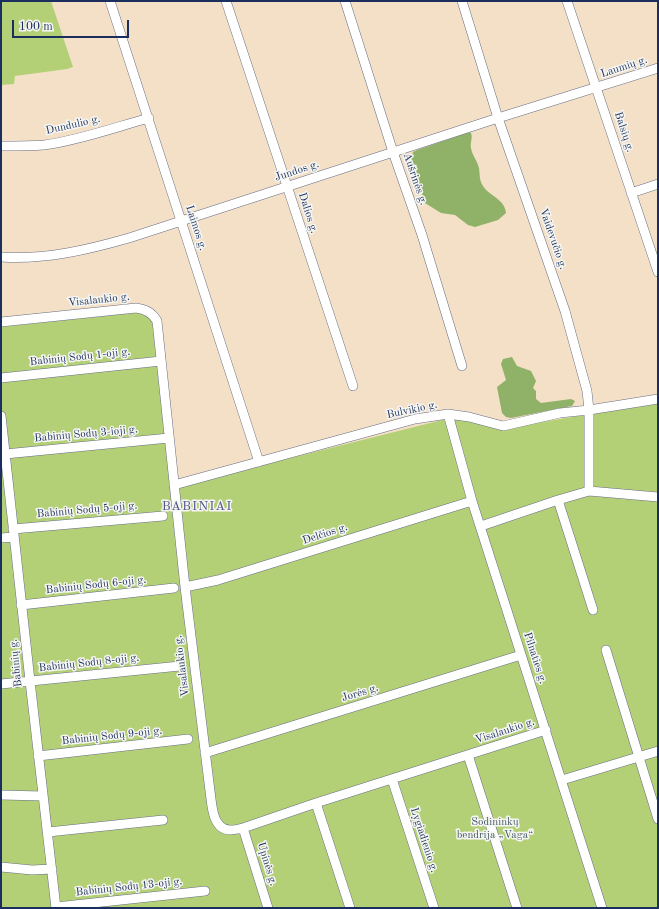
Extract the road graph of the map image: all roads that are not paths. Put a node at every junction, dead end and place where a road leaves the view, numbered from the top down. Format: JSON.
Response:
{"nodes":[{"id":1,"x":110,"y":1,"type":"edge"},
{"id":2,"x":226,"y":1,"type":"edge"},
{"id":3,"x":345,"y":1,"type":"edge"},
{"id":4,"x":462,"y":1,"type":"edge"},
{"id":5,"x":567,"y":1,"type":"edge"},
{"id":6,"x":658,"y":68,"type":"edge"},
{"id":7,"x":597,"y":88,"type":"junction"},
{"id":8,"x":149,"y":118,"type":"junction"},
{"id":9,"x":498,"y":118,"type":"junction"},
{"id":10,"x":1,"y":146,"type":"edge"},
{"id":11,"x":393,"y":152,"type":"junction"},
{"id":12,"x":658,"y":184,"type":"edge"},
{"id":13,"x":287,"y":187,"type":"junction"},
{"id":14,"x":631,"y":193,"type":"junction"},
{"id":15,"x":182,"y":221,"type":"junction"},
{"id":16,"x":1,"y":257,"type":"edge"},
{"id":17,"x":658,"y":272,"type":"edge"},
{"id":18,"x":1,"y":322,"type":"edge"},
{"id":19,"x":161,"y":360,"type":"junction"},
{"id":20,"x":462,"y":366,"type":"dead end"},
{"id":21,"x":1,"y":378,"type":"edge"},
{"id":22,"x":353,"y":386,"type":"dead end"},
{"id":23,"x":658,"y":399,"type":"edge"},
{"id":24,"x":589,"y":410,"type":"junction"},
{"id":25,"x":448,"y":414,"type":"junction"},
{"id":26,"x":1,"y":416,"type":"edge"},
{"id":27,"x":169,"y":438,"type":"junction"},
{"id":28,"x":5,"y":454,"type":"junction"},
{"id":29,"x":259,"y":462,"type":"junction"},
{"id":30,"x":174,"y":485,"type":"junction"},
{"id":31,"x":4,"y":486,"type":"edge"},
{"id":32,"x":589,"y":491,"type":"junction"},
{"id":33,"x":658,"y":497,"type":"edge"},
{"id":34,"x":558,"y":500,"type":"junction"},
{"id":35,"x":472,"y":501,"type":"junction"},
{"id":36,"x":163,"y":516,"type":"dead end"},
{"id":37,"x":481,"y":526,"type":"junction"},
{"id":38,"x":14,"y":533,"type":"junction"},
{"id":39,"x":1,"y":538,"type":"edge"},
{"id":40,"x":185,"y":587,"type":"junction"},
{"id":41,"x":174,"y":588,"type":"dead end"},
{"id":42,"x":21,"y":605,"type":"junction"},
{"id":43,"x":593,"y":610,"type":"dead end"},
{"id":44,"x":606,"y":650,"type":"dead end"},
{"id":45,"x":521,"y":655,"type":"junction"},
{"id":46,"x":180,"y":666,"type":"dead end"},
{"id":47,"x":30,"y":681,"type":"junction"},
{"id":48,"x":1,"y":684,"type":"edge"},
{"id":49,"x":546,"y":730,"type":"junction"},
{"id":50,"x":188,"y":739,"type":"dead end"},
{"id":51,"x":658,"y":751,"type":"edge"},
{"id":52,"x":205,"y":753,"type":"junction"},
{"id":53,"x":468,"y":755,"type":"junction"},
{"id":54,"x":38,"y":756,"type":"junction"},
{"id":55,"x":639,"y":757,"type":"junction"},
{"id":56,"x":392,"y":778,"type":"junction"},
{"id":57,"x":562,"y":780,"type":"junction"},
{"id":58,"x":1,"y":796,"type":"edge"},
{"id":59,"x":43,"y":796,"type":"junction"},
{"id":60,"x":316,"y":803,"type":"junction"},
{"id":61,"x":658,"y":819,"type":"edge"},
{"id":62,"x":163,"y":820,"type":"dead end"},
{"id":63,"x":243,"y":828,"type":"junction"},
{"id":64,"x":48,"y":832,"type":"junction"},
{"id":65,"x":1,"y":867,"type":"edge"},
{"id":66,"x":52,"y":869,"type":"junction"},
{"id":67,"x":205,"y":891,"type":"dead end"},
{"id":68,"x":56,"y":908,"type":"edge"},
{"id":69,"x":268,"y":908,"type":"edge"},
{"id":70,"x":350,"y":908,"type":"edge"},
{"id":71,"x":434,"y":908,"type":"edge"},
{"id":72,"x":517,"y":908,"type":"edge"},
{"id":73,"x":602,"y":908,"type":"edge"}],
"edges":[{"from":1,"to":8,"type":"street","name":"Laimos g."},
{"from":2,"to":13,"type":"street","name":"Dalios g."},
{"from":3,"to":11,"type":"street","name":"Aušrinės g."},
{"from":4,"to":9,"type":"street","name":"Vaidevučio g."},
{"from":5,"to":7,"type":"street","name":"Balsių g."},
{"from":6,"to":7,"type":"street","name":"Laumių g."},
{"from":7,"to":9,"type":"street","name":"Jundos g."},
{"from":7,"to":14,"type":"street","name":"Balsių g."},
{"from":8,"to":10,"type":"street","name":"Dundulio g."},
{"from":8,"to":15,"type":"street","name":"Laimos g."},
{"from":9,"to":11,"type":"street","name":"Jundos g."},
{"from":9,"to":24,"type":"street","name":"Vaidevučio g."},
{"from":11,"to":13,"type":"street","name":"Jundos g."},
{"from":11,"to":20,"type":"street","name":"Aušrinės g."},
{"from":12,"to":14,"type":"street"},
{"from":13,"to":15,"type":"street","name":"Jundos g."},
{"from":13,"to":22,"type":"street","name":"Dalios g."},
{"from":14,"to":17,"type":"street","name":"Balsių g."},
{"from":15,"to":16,"type":"street","name":"Jundos g."},
{"from":15,"to":29,"type":"street","name":"Laimos g."},
{"from":18,"to":19,"type":"street","name":"Visalaukio g."},
{"from":19,"to":21,"type":"street","name":"Babinių Sodų 1-oji g."},
{"from":19,"to":27,"type":"street","name":"Visalaukio g."},
{"from":23,"to":24,"type":"street","name":"Bulvikio g."},
{"from":24,"to":25,"type":"street","name":"Bulvikio g."},
{"from":24,"to":32,"type":"street","name":"Vaidevučio g."},
{"from":25,"to":29,"type":"street","name":"Bulvikio g."},
{"from":25,"to":35,"type":"street","name":"Pilnaties g."},
{"from":26,"to":28,"type":"street","name":"Babinių g."},
{"from":27,"to":28,"type":"street","name":"Babinių Sodų 3-ioji g."},
{"from":27,"to":30,"type":"street","name":"Visalaukio g."},
{"from":28,"to":31,"type":"street","name":"Babinių g."},
{"from":29,"to":30,"type":"street","name":"Bulvikio g."},
{"from":30,"to":40,"type":"street","name":"Visalaukio g."},
{"from":31,"to":38,"type":"street","name":"Babinių g."},
{"from":32,"to":33,"type":"street"},
{"from":32,"to":34,"type":"street"},
{"from":34,"to":37,"type":"street"},
{"from":34,"to":43,"type":"street"},
{"from":35,"to":37,"type":"street","name":"Pilnaties g."},
{"from":35,"to":40,"type":"street","name":"Delčios g."},
{"from":36,"to":38,"type":"street","name":"Babinių Sodų 5-oji g."},
{"from":37,"to":45,"type":"street","name":"Pilnaties g."},
{"from":38,"to":39,"type":"street","name":"Babinių Sodų 5-oji g."},
{"from":38,"to":42,"type":"street","name":"Babinių g."},
{"from":40,"to":52,"type":"street","name":"Visalaukio g."},
{"from":41,"to":42,"type":"street","name":"Babinių Sodų 6-oji g."},
{"from":42,"to":47,"type":"street","name":"Babinių g."},
{"from":44,"to":55,"type":"street"},
{"from":45,"to":49,"type":"street","name":"Pilnaties g."},
{"from":45,"to":52,"type":"street","name":"Jorės g."},
{"from":46,"to":47,"type":"street","name":"Babinių Sodų 8-oji g."},
{"from":47,"to":48,"type":"street","name":"Babinių Sodų 8-oji g."},
{"from":47,"to":54,"type":"street","name":"Babinių g."},
{"from":49,"to":53,"type":"street","name":"Visalaukio g."},
{"from":49,"to":57,"type":"street","name":"Pilnaties g."},
{"from":50,"to":54,"type":"street","name":"Babinių Sodų 9-oji g."},
{"from":51,"to":55,"type":"street"},
{"from":52,"to":63,"type":"street","name":"Visalaukio g."},
{"from":53,"to":56,"type":"street","name":"Visalaukio g."},
{"from":53,"to":72,"type":"street"},
{"from":54,"to":59,"type":"street","name":"Babinių g."},
{"from":55,"to":57,"type":"street"},
{"from":55,"to":61,"type":"street"},
{"from":56,"to":60,"type":"street","name":"Visalaukio g."},
{"from":56,"to":71,"type":"street","name":"Lygiadienio g."},
{"from":57,"to":73,"type":"street","name":"Pilnaties g."},
{"from":58,"to":59,"type":"street"},
{"from":59,"to":64,"type":"street","name":"Babinių g."},
{"from":60,"to":63,"type":"street","name":"Visalaukio g."},
{"from":60,"to":70,"type":"street"},
{"from":62,"to":64,"type":"street"},
{"from":63,"to":69,"type":"street","name":"Upinės g."},
{"from":64,"to":66,"type":"street","name":"Babinių g."},
{"from":65,"to":66,"type":"street"},
{"from":66,"to":68,"type":"street","name":"Babinių g."},
{"from":67,"to":68,"type":"street","name":"Babinių Sodų 13-oji g."}]}
